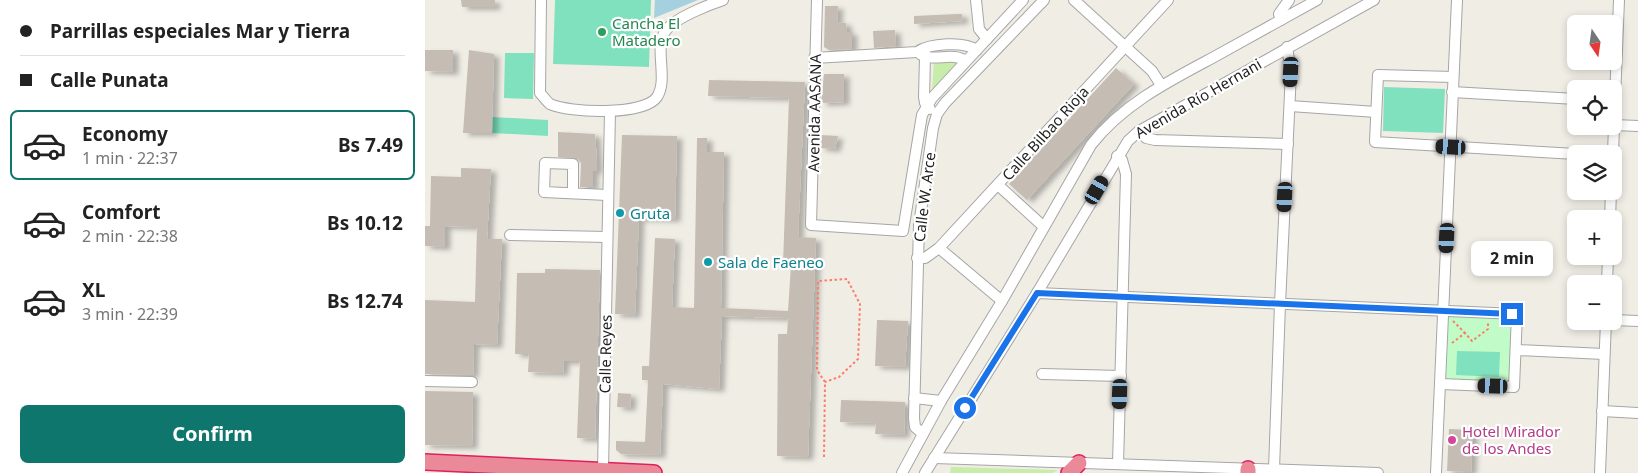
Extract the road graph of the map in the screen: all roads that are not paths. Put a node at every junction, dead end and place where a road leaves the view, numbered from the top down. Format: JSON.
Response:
{"nodes":[{"id":1,"x":541,"y":0,"type":"edge"},
{"id":2,"x":723,"y":0,"type":"edge"},
{"id":3,"x":817,"y":0,"type":"edge"},
{"id":4,"x":977,"y":0,"type":"edge"},
{"id":5,"x":1023,"y":0,"type":"edge"},
{"id":6,"x":1044,"y":0,"type":"edge"},
{"id":7,"x":1074,"y":0,"type":"edge"},
{"id":8,"x":1167,"y":0,"type":"edge"},
{"id":9,"x":1289,"y":0,"type":"edge"},
{"id":10,"x":1317,"y":0,"type":"edge"},
{"id":11,"x":1375,"y":0,"type":"edge"},
{"id":12,"x":1457,"y":0,"type":"edge"},
{"id":13,"x":1619,"y":0,"type":"edge"},
{"id":14,"x":1281,"y":20,"type":"junction"},
{"id":15,"x":987,"y":39,"type":"junction"},
{"id":16,"x":1124,"y":46,"type":"junction"},
{"id":17,"x":1287,"y":47,"type":"junction"},
{"id":18,"x":977,"y":50,"type":"junction"},
{"id":19,"x":921,"y":55,"type":"junction"},
{"id":20,"x":815,"y":58,"type":"junction"},
{"id":21,"x":967,"y":61,"type":"junction"},
{"id":22,"x":1453,"y":77,"type":"junction"},
{"id":23,"x":1615,"y":80,"type":"edge"},
{"id":24,"x":1161,"y":85,"type":"junction"},
{"id":25,"x":1452,"y":92,"type":"junction"},
{"id":26,"x":1567,"y":98,"type":"edge"},
{"id":27,"x":927,"y":106,"type":"junction"},
{"id":28,"x":1289,"y":106,"type":"junction"},
{"id":29,"x":610,"y":111,"type":"junction"},
{"id":30,"x":1376,"y":112,"type":"junction"},
{"id":31,"x":937,"y":114,"type":"junction"},
{"id":32,"x":1622,"y":125,"type":"edge"},
{"id":33,"x":1638,"y":126,"type":"edge"},
{"id":34,"x":1139,"y":131,"type":"junction"},
{"id":35,"x":1288,"y":144,"type":"junction"},
{"id":36,"x":1451,"y":147,"type":"junction"},
{"id":37,"x":1567,"y":153,"type":"edge"},
{"id":38,"x":1117,"y":156,"type":"junction"},
{"id":39,"x":998,"y":185,"type":"junction"},
{"id":40,"x":573,"y":193,"type":"dead end"},
{"id":41,"x":607,"y":195,"type":"junction"},
{"id":42,"x":1044,"y":227,"type":"junction"},
{"id":43,"x":903,"y":231,"type":"joint"},
{"id":44,"x":510,"y":235,"type":"dead end"},
{"id":45,"x":607,"y":237,"type":"junction"},
{"id":46,"x":939,"y":248,"type":"junction"},
{"id":47,"x":917,"y":258,"type":"junction"},
{"id":48,"x":1037,"y":293,"type":"junction"},
{"id":49,"x":1123,"y":297,"type":"junction"},
{"id":50,"x":1002,"y":301,"type":"junction"},
{"id":51,"x":1280,"y":304,"type":"junction"},
{"id":52,"x":1445,"y":314,"type":"junction"},
{"id":53,"x":1622,"y":320,"type":"edge"},
{"id":54,"x":1638,"y":321,"type":"edge"},
{"id":55,"x":1606,"y":330,"type":"edge"},
{"id":56,"x":1516,"y":350,"type":"junction"},
{"id":57,"x":1605,"y":354,"type":"junction"},
{"id":58,"x":1042,"y":374,"type":"dead end"},
{"id":59,"x":1121,"y":376,"type":"junction"},
{"id":60,"x":425,"y":381,"type":"edge"},
{"id":61,"x":472,"y":382,"type":"dead end"},
{"id":62,"x":1441,"y":384,"type":"junction"},
{"id":63,"x":914,"y":398,"type":"junction"},
{"id":64,"x":941,"y":401,"type":"junction"},
{"id":65,"x":1602,"y":411,"type":"junction"},
{"id":66,"x":1638,"y":413,"type":"edge"},
{"id":67,"x":923,"y":434,"type":"junction"},
{"id":68,"x":934,"y":458,"type":"junction"},
{"id":69,"x":425,"y":462,"type":"edge"},
{"id":70,"x":1118,"y":464,"type":"junction"},
{"id":71,"x":1074,"y":468,"type":"edge"},
{"id":72,"x":603,"y":470,"type":"junction"},
{"id":73,"x":1275,"y":470,"type":"junction"},
{"id":74,"x":1248,"y":471,"type":"edge"},
{"id":75,"x":654,"y":473,"type":"edge"},
{"id":76,"x":901,"y":473,"type":"edge"},
{"id":77,"x":925,"y":473,"type":"edge"},
{"id":78,"x":1378,"y":473,"type":"edge"},
{"id":79,"x":1436,"y":473,"type":"edge"},
{"id":80,"x":1600,"y":473,"type":"edge"}],
"edges":[{"from":1,"to":29,"type":"street"},
{"from":2,"to":29,"type":"street"},
{"from":3,"to":20,"type":"street","name":"Avenida AASANA"},
{"from":4,"to":15,"type":"street"},
{"from":5,"to":15,"type":"street","name":"Calle W. Arce"},
{"from":6,"to":31,"type":"street","name":"Calle W. Arce"},
{"from":7,"to":16,"type":"street"},
{"from":8,"to":16,"type":"street","name":"Calle Bilbao Rioja"},
{"from":9,"to":14,"type":"street"},
{"from":10,"to":14,"type":"street","name":"Avenida Río Hernani"},
{"from":11,"to":17,"type":"street","name":"Avenida Río Hernani"},
{"from":12,"to":22,"type":"street"},
{"from":13,"to":23,"type":"street"},
{"from":14,"to":24,"type":"street","name":"Avenida Río Hernani"},
{"from":15,"to":18,"type":"street","name":"Calle W. Arce"},
{"from":16,"to":24,"type":"street"},
{"from":16,"to":39,"type":"street","name":"Calle Bilbao Rioja"},
{"from":17,"to":28,"type":"street"},
{"from":17,"to":34,"type":"street","name":"Avenida Río Hernani"},
{"from":18,"to":19,"type":"street"},
{"from":18,"to":21,"type":"street","name":"Calle W. Arce"},
{"from":19,"to":20,"type":"street"},
{"from":19,"to":21,"type":"street"},
{"from":19,"to":27,"type":"street"},
{"from":20,"to":43,"type":"street","name":"Avenida AASANA"},
{"from":21,"to":27,"type":"street","name":"Calle W. Arce"},
{"from":22,"to":25,"type":"street"},
{"from":22,"to":30,"type":"street"},
{"from":24,"to":42,"type":"street","name":"Avenida Río Hernani"},
{"from":25,"to":26,"type":"street"},
{"from":25,"to":36,"type":"street"},
{"from":27,"to":31,"type":"street"},
{"from":27,"to":43,"type":"street","name":"Calle W. Arce"},
{"from":28,"to":30,"type":"street"},
{"from":28,"to":35,"type":"street"},
{"from":29,"to":41,"type":"street","name":"Calle Reyes"},
{"from":30,"to":36,"type":"street"},
{"from":31,"to":47,"type":"street","name":"Calle W. Arce"},
{"from":32,"to":33,"type":"street"},
{"from":34,"to":35,"type":"street"},
{"from":34,"to":38,"type":"street","name":"Avenida Río Hernani"},
{"from":35,"to":51,"type":"street"},
{"from":36,"to":37,"type":"street"},
{"from":36,"to":52,"type":"street"},
{"from":38,"to":48,"type":"street","name":"Avenida Río Hernani"},
{"from":38,"to":49,"type":"street"},
{"from":39,"to":42,"type":"street"},
{"from":39,"to":46,"type":"street","name":"Calle Bilbao Rioja"},
{"from":40,"to":41,"type":"street"},
{"from":41,"to":45,"type":"street","name":"Calle Reyes"},
{"from":42,"to":50,"type":"street","name":"Avenida Río Hernani"},
{"from":44,"to":45,"type":"street"},
{"from":45,"to":72,"type":"street","name":"Calle Reyes"},
{"from":46,"to":47,"type":"street","name":"Calle Bilbao Rioja"},
{"from":46,"to":50,"type":"street"},
{"from":47,"to":63,"type":"street","name":"Calle W. Arce"},
{"from":48,"to":49,"type":"street"},
{"from":48,"to":68,"type":"street","name":"Avenida Río Hernani"},
{"from":49,"to":51,"type":"street"},
{"from":49,"to":59,"type":"street"},
{"from":50,"to":64,"type":"street","name":"Avenida Río Hernani"},
{"from":51,"to":52,"type":"street"},
{"from":51,"to":73,"type":"street"},
{"from":52,"to":56,"type":"street"},
{"from":52,"to":62,"type":"street"},
{"from":53,"to":54,"type":"street"},
{"from":55,"to":57,"type":"street"},
{"from":56,"to":57,"type":"street"},
{"from":56,"to":62,"type":"street"},
{"from":57,"to":65,"type":"street"},
{"from":58,"to":59,"type":"street"},
{"from":59,"to":70,"type":"street"},
{"from":60,"to":61,"type":"street"},
{"from":62,"to":79,"type":"street"},
{"from":63,"to":64,"type":"street"},
{"from":63,"to":67,"type":"street","name":"Calle W. Arce"},
{"from":64,"to":67,"type":"street","name":"Avenida Río Hernani"},
{"from":65,"to":66,"type":"street"},
{"from":65,"to":80,"type":"street"},
{"from":67,"to":76,"type":"street","name":"Avenida Río Hernani"},
{"from":68,"to":71,"type":"street"},
{"from":68,"to":77,"type":"street","name":"Avenida Río Hernani"},
{"from":69,"to":72,"type":"highway"},
{"from":70,"to":71,"type":"street"},
{"from":70,"to":74,"type":"street"},
{"from":72,"to":75,"type":"highway"},
{"from":73,"to":74,"type":"street"},
{"from":73,"to":78,"type":"street"}]}
